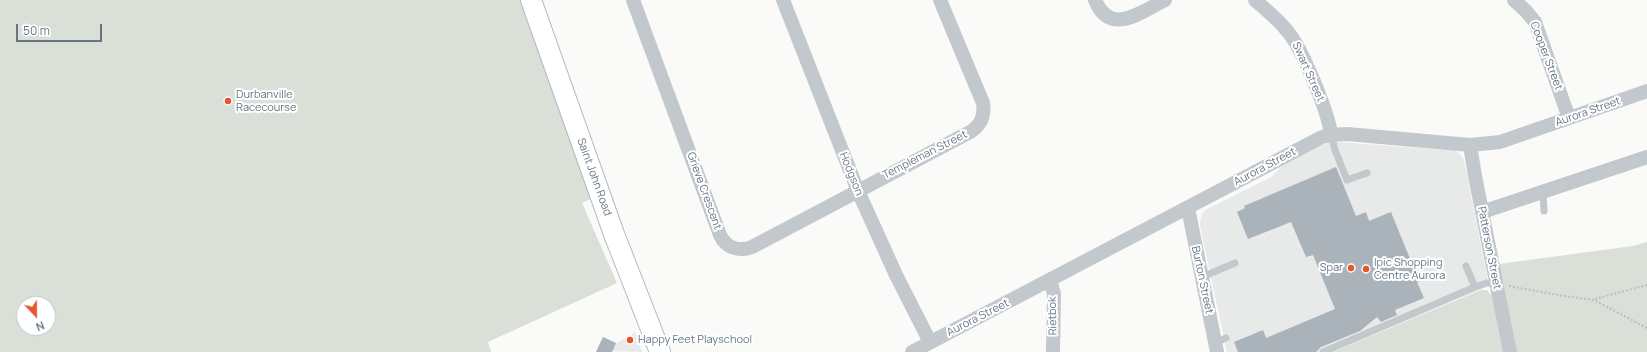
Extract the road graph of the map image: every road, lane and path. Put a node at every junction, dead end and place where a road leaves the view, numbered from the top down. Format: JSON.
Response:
{"nodes":[{"id":1,"x":531,"y":0,"type":"edge"},
{"id":2,"x":633,"y":0,"type":"edge"},
{"id":3,"x":783,"y":0,"type":"edge"},
{"id":4,"x":940,"y":0,"type":"edge"},
{"id":5,"x":1095,"y":0,"type":"edge"},
{"id":6,"x":1165,"y":0,"type":"edge"},
{"id":7,"x":1255,"y":0,"type":"edge"},
{"id":8,"x":1514,"y":0,"type":"edge"},
{"id":9,"x":1647,"y":91,"type":"edge"},
{"id":10,"x":1569,"y":118,"type":"junction"},
{"id":11,"x":1331,"y":135,"type":"junction"},
{"id":12,"x":1470,"y":145,"type":"junction"},
{"id":13,"x":1647,"y":157,"type":"edge"},
{"id":14,"x":1367,"y":173,"type":"dead end"},
{"id":15,"x":858,"y":190,"type":"junction"},
{"id":16,"x":1543,"y":192,"type":"junction"},
{"id":17,"x":1188,"y":208,"type":"junction"},
{"id":18,"x":1544,"y":211,"type":"dead end"},
{"id":19,"x":1482,"y":212,"type":"junction"},
{"id":20,"x":1235,"y":263,"type":"dead end"},
{"id":21,"x":1466,"y":266,"type":"dead end"},
{"id":22,"x":1202,"y":277,"type":"junction"},
{"id":23,"x":1050,"y":280,"type":"junction"},
{"id":24,"x":1496,"y":283,"type":"junction"},
{"id":25,"x":1647,"y":285,"type":"edge"},
{"id":26,"x":1474,"y":287,"type":"junction"},
{"id":27,"x":1594,"y":300,"type":"junction"},
{"id":28,"x":1647,"y":328,"type":"edge"},
{"id":29,"x":930,"y":342,"type":"junction"},
{"id":30,"x":1219,"y":344,"type":"edge"},
{"id":31,"x":660,"y":352,"type":"edge"},
{"id":32,"x":912,"y":352,"type":"edge"},
{"id":33,"x":1053,"y":352,"type":"edge"},
{"id":34,"x":1323,"y":352,"type":"edge"},
{"id":35,"x":1510,"y":352,"type":"edge"}],
"edges":[{"from":1,"to":31,"type":"main road","name":"Saint John Road"},
{"from":2,"to":15,"type":"street","name":"Grieve Crescent"},
{"from":3,"to":15,"type":"street","name":"Hodgson"},
{"from":4,"to":15,"type":"street","name":"Templeman Street"},
{"from":5,"to":6,"type":"street"},
{"from":7,"to":11,"type":"street","name":"Swart Street"},
{"from":8,"to":10,"type":"street","name":"Cooper Street"},
{"from":9,"to":10,"type":"street","name":"Aurora Street"},
{"from":10,"to":12,"type":"street","name":"Aurora Street"},
{"from":11,"to":12,"type":"street","name":"Aurora Street"},
{"from":11,"to":14,"type":"lane"},
{"from":11,"to":17,"type":"street","name":"Aurora Street"},
{"from":12,"to":19,"type":"street","name":"Patterson Street"},
{"from":13,"to":16,"type":"street"},
{"from":15,"to":29,"type":"street","name":"Hodgson"},
{"from":16,"to":18,"type":"lane"},
{"from":16,"to":19,"type":"street"},
{"from":17,"to":22,"type":"street","name":"Burton Street"},
{"from":17,"to":23,"type":"street","name":"Aurora Street"},
{"from":19,"to":24,"type":"street","name":"Patterson Street"},
{"from":20,"to":22,"type":"lane"},
{"from":21,"to":26,"type":"lane"},
{"from":22,"to":30,"type":"street","name":"Burton Street"},
{"from":23,"to":29,"type":"street","name":"Aurora Street"},
{"from":23,"to":33,"type":"street","name":"Rietbok"},
{"from":24,"to":26,"type":"lane"},
{"from":24,"to":27,"type":"path"},
{"from":24,"to":35,"type":"street","name":"Patterson Street"},
{"from":25,"to":27,"type":"path"},
{"from":26,"to":34,"type":"lane"},
{"from":27,"to":28,"type":"path"},
{"from":29,"to":32,"type":"street","name":"Aurora Street"}]}
